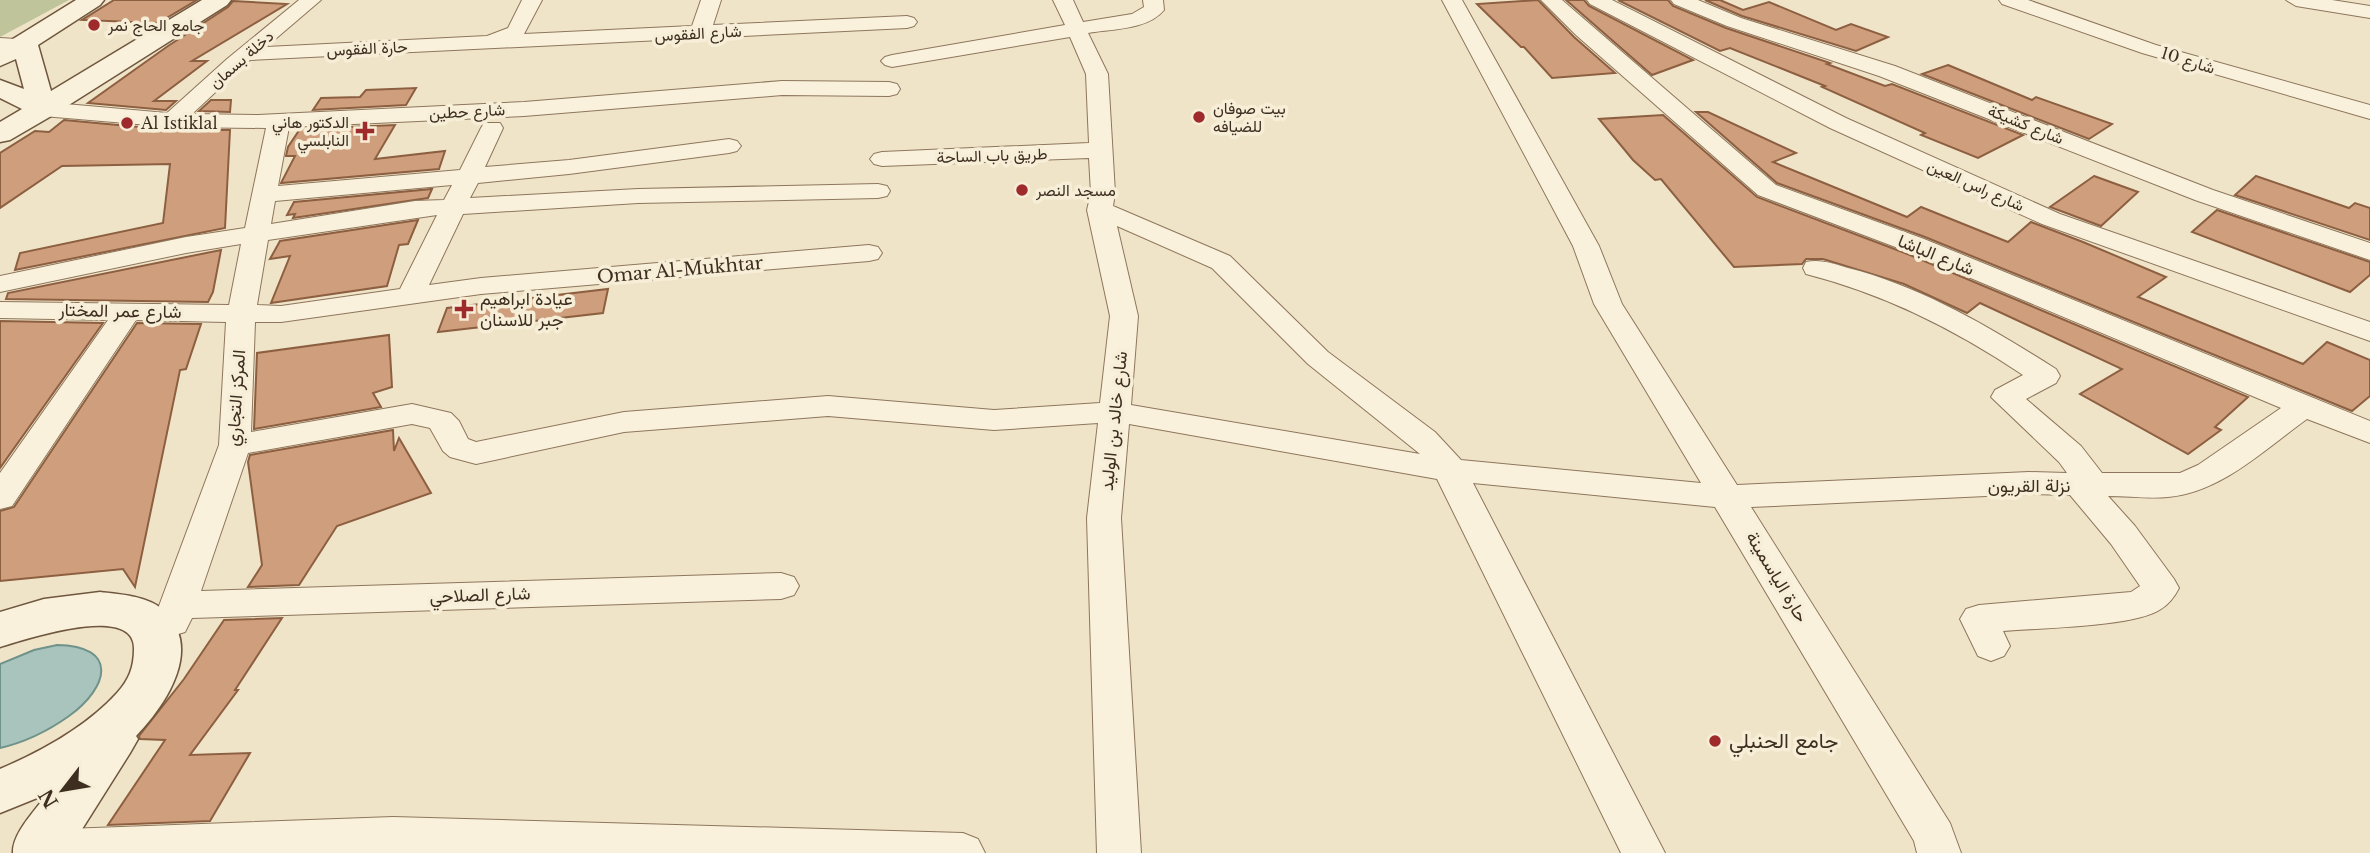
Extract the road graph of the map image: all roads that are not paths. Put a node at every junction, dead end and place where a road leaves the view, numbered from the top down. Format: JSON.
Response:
{"nodes":[{"id":1,"x":93,"y":0,"type":"edge"},
{"id":2,"x":219,"y":0,"type":"edge"},
{"id":3,"x":311,"y":0,"type":"edge"},
{"id":4,"x":532,"y":0,"type":"edge"},
{"id":5,"x":711,"y":0,"type":"edge"},
{"id":6,"x":1063,"y":0,"type":"edge"},
{"id":7,"x":1153,"y":0,"type":"edge"},
{"id":8,"x":1452,"y":0,"type":"edge"},
{"id":9,"x":1551,"y":0,"type":"edge"},
{"id":10,"x":1597,"y":0,"type":"edge"},
{"id":11,"x":1681,"y":0,"type":"edge"},
{"id":12,"x":2009,"y":0,"type":"edge"},
{"id":13,"x":2296,"y":0,"type":"edge"},
{"id":14,"x":2370,"y":12,"type":"edge"},
{"id":15,"x":907,"y":22,"type":"dead end"},
{"id":16,"x":1076,"y":29,"type":"junction"},
{"id":17,"x":700,"y":33,"type":"junction"},
{"id":18,"x":488,"y":43,"type":"junction"},
{"id":19,"x":13,"y":44,"type":"edge"},
{"id":20,"x":245,"y":54,"type":"junction"},
{"id":21,"x":0,"y":58,"type":"edge"},
{"id":22,"x":892,"y":61,"type":"dead end"},
{"id":23,"x":0,"y":88,"type":"edge"},
{"id":24,"x":889,"y":89,"type":"dead end"},
{"id":25,"x":43,"y":109,"type":"junction"},
{"id":26,"x":2370,"y":112,"type":"edge"},
{"id":27,"x":172,"y":120,"type":"junction"},
{"id":28,"x":279,"y":120,"type":"junction"},
{"id":29,"x":492,"y":128,"type":"dead end"},
{"id":30,"x":0,"y":134,"type":"edge"},
{"id":31,"x":729,"y":146,"type":"dead end"},
{"id":32,"x":1101,"y":150,"type":"junction"},
{"id":33,"x":882,"y":159,"type":"dead end"},
{"id":34,"x":469,"y":175,"type":"junction"},
{"id":35,"x":878,"y":191,"type":"dead end"},
{"id":36,"x":264,"y":195,"type":"junction"},
{"id":37,"x":453,"y":207,"type":"junction"},
{"id":38,"x":1100,"y":210,"type":"junction"},
{"id":39,"x":257,"y":234,"type":"junction"},
{"id":40,"x":2370,"y":252,"type":"edge"},
{"id":41,"x":869,"y":253,"type":"dead end"},
{"id":42,"x":1816,"y":268,"type":"dead end"},
{"id":43,"x":0,"y":284,"type":"edge"},
{"id":44,"x":410,"y":296,"type":"junction"},
{"id":45,"x":0,"y":310,"type":"edge"},
{"id":46,"x":128,"y":312,"type":"junction"},
{"id":47,"x":241,"y":313,"type":"junction"},
{"id":48,"x":2370,"y":332,"type":"edge"},
{"id":49,"x":2306,"y":405,"type":"junction"},
{"id":50,"x":1115,"y":412,"type":"junction"},
{"id":51,"x":2370,"y":433,"type":"edge"},
{"id":52,"x":235,"y":445,"type":"junction"},
{"id":53,"x":1451,"y":470,"type":"junction"},
{"id":54,"x":2088,"y":486,"type":"junction"},
{"id":55,"x":1728,"y":497,"type":"junction"},
{"id":56,"x":0,"y":498,"type":"edge"},
{"id":57,"x":780,"y":586,"type":"dead end"},
{"id":58,"x":179,"y":605,"type":"junction"},
{"id":59,"x":6,"y":625,"type":"edge"},
{"id":60,"x":1991,"y":646,"type":"dead end"},
{"id":61,"x":150,"y":680,"type":"junction"},
{"id":62,"x":0,"y":791,"type":"edge"},
{"id":63,"x":39,"y":852,"type":"edge"},
{"id":64,"x":963,"y":853,"type":"edge"},
{"id":65,"x":1119,"y":853,"type":"edge"},
{"id":66,"x":1643,"y":853,"type":"edge"},
{"id":67,"x":1939,"y":853,"type":"edge"}],
"edges":[{"from":1,"to":19,"type":"main road"},
{"from":2,"to":25,"type":"main road"},
{"from":3,"to":20,"type":"street","name":"دخلة بسمان"},
{"from":4,"to":18,"type":"street"},
{"from":5,"to":17,"type":"street"},
{"from":6,"to":16,"type":"street","name":"شارع خالد بن الوليد"},
{"from":7,"to":16,"type":"street"},
{"from":8,"to":55,"type":"street","name":"حارة الياسمينة"},
{"from":9,"to":49,"type":"street","name":"شارع الباشا"},
{"from":10,"to":48,"type":"street","name":"شارع راس العين"},
{"from":11,"to":40,"type":"street","name":"شارع كشيكة"},
{"from":12,"to":26,"type":"street","name":"شارع 10"},
{"from":13,"to":14,"type":"street"},
{"from":15,"to":17,"type":"street","name":"شارع الفقوس"},
{"from":16,"to":22,"type":"street"},
{"from":16,"to":32,"type":"street","name":"شارع خالد بن الوليد"},
{"from":17,"to":18,"type":"street","name":"شارع الفقوس"},
{"from":18,"to":20,"type":"street","name":"حارة الفقوس"},
{"from":19,"to":21,"type":"main road"},
{"from":19,"to":25,"type":"main road"},
{"from":20,"to":27,"type":"street","name":"دخلة بسمان"},
{"from":23,"to":25,"type":"main road"},
{"from":24,"to":28,"type":"street","name":"شارع حطين"},
{"from":25,"to":27,"type":"street","name":"شارع حطين"},
{"from":25,"to":30,"type":"main road"},
{"from":27,"to":28,"type":"street","name":"شارع حطين"},
{"from":28,"to":36,"type":"street","name":"المركز التجاري"},
{"from":29,"to":34,"type":"street"},
{"from":31,"to":34,"type":"street"},
{"from":32,"to":33,"type":"street","name":"طريق باب الساحة"},
{"from":32,"to":38,"type":"street","name":"شارع خالد بن الوليد"},
{"from":34,"to":36,"type":"street"},
{"from":34,"to":37,"type":"street"},
{"from":35,"to":37,"type":"street"},
{"from":36,"to":39,"type":"street","name":"المركز التجاري"},
{"from":37,"to":39,"type":"street"},
{"from":37,"to":44,"type":"street"},
{"from":38,"to":50,"type":"street","name":"شارع خالد بن الوليد"},
{"from":38,"to":53,"type":"street"},
{"from":39,"to":43,"type":"street"},
{"from":39,"to":47,"type":"street","name":"المركز التجاري"},
{"from":41,"to":44,"type":"street","name":"Omar Al-Mukhtar"},
{"from":42,"to":54,"type":"street"},
{"from":44,"to":47,"type":"street","name":"Omar Al-Mukhtar"},
{"from":45,"to":46,"type":"street","name":"شارع عمر المختار"},
{"from":46,"to":47,"type":"street","name":"شارع عمر المختار"},
{"from":46,"to":56,"type":"street"},
{"from":47,"to":52,"type":"street","name":"المركز التجاري"},
{"from":49,"to":51,"type":"street","name":"شارع الباشا"},
{"from":49,"to":54,"type":"street","name":"نزلة القريون"},
{"from":50,"to":52,"type":"street","name":"نزلة القريون"},
{"from":50,"to":53,"type":"street","name":"نزلة القريون"},
{"from":50,"to":65,"type":"street","name":"شارع خالد بن الوليد"},
{"from":52,"to":58,"type":"street","name":"المركز التجاري"},
{"from":53,"to":55,"type":"street","name":"نزلة القريون"},
{"from":53,"to":66,"type":"street"},
{"from":54,"to":55,"type":"street","name":"نزلة القريون"},
{"from":54,"to":60,"type":"street"},
{"from":55,"to":67,"type":"street","name":"حارة الياسمينة"},
{"from":57,"to":58,"type":"street","name":"شارع الصلاحي"},
{"from":58,"to":61,"type":"street","name":"المركز التجاري"},
{"from":59,"to":61,"type":"main road"},
{"from":61,"to":62,"type":"main road"},
{"from":61,"to":63,"type":"main road"},
{"from":63,"to":64,"type":"street"}]}
